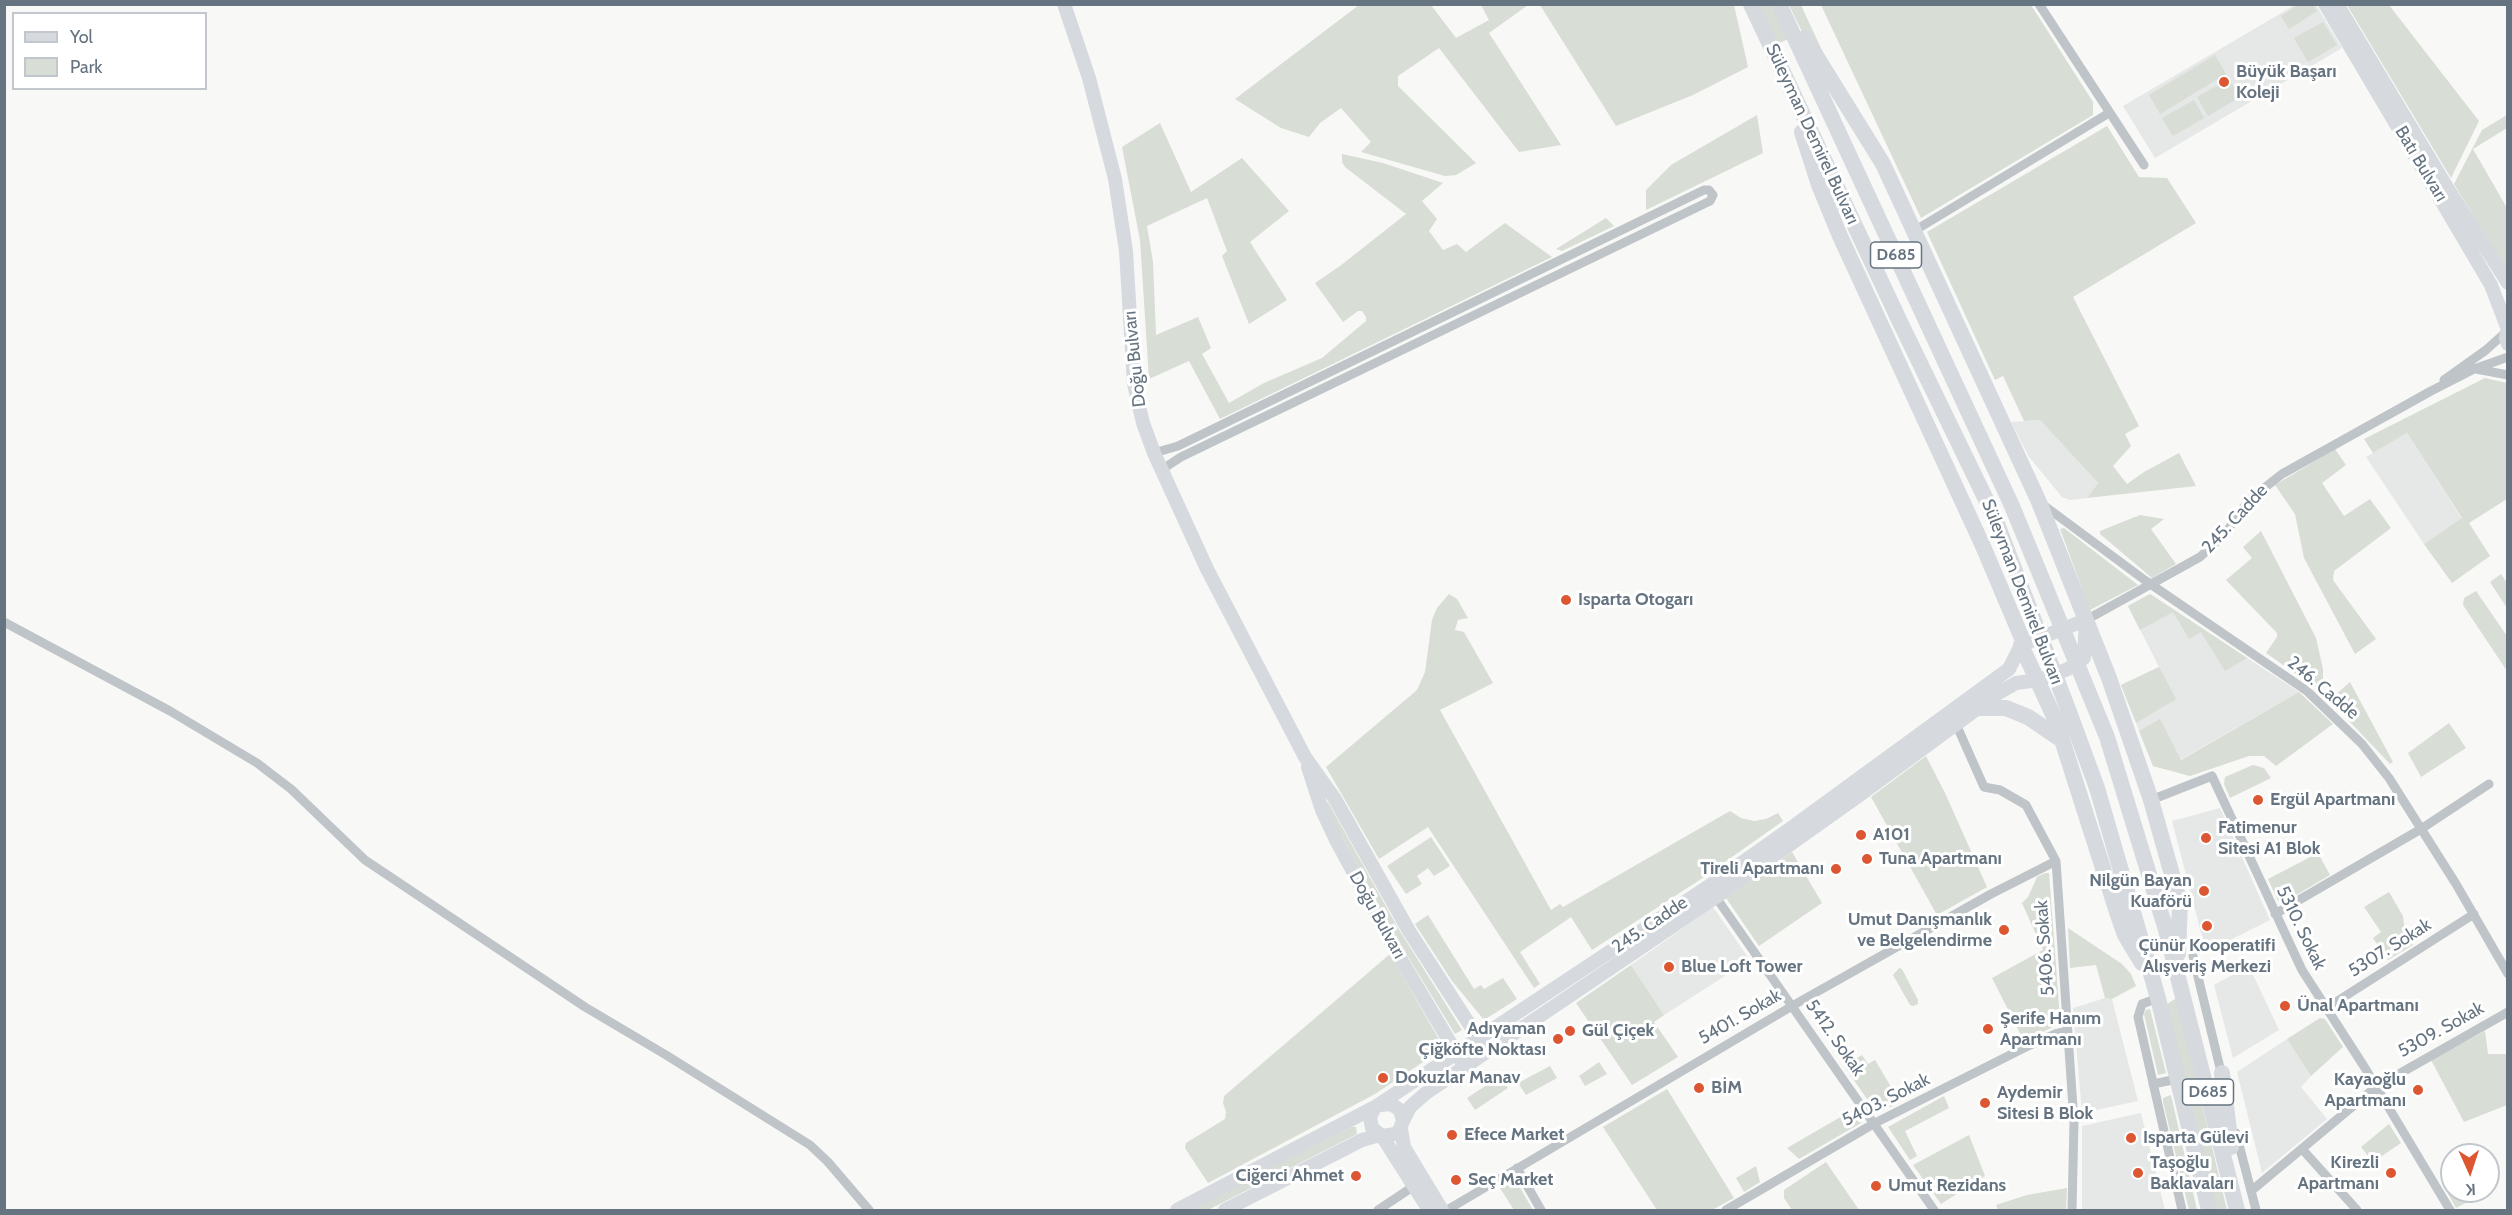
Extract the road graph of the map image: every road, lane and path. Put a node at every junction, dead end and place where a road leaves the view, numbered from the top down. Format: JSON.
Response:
{"nodes":[{"id":1,"x":1064,"y":4,"type":"edge"},
{"id":2,"x":1751,"y":4,"type":"edge"},
{"id":3,"x":1781,"y":4,"type":"edge"},
{"id":4,"x":2039,"y":4,"type":"edge"},
{"id":5,"x":2325,"y":4,"type":"edge"},
{"id":6,"x":2337,"y":4,"type":"edge"},
{"id":7,"x":1788,"y":82,"type":"junction"},
{"id":8,"x":2109,"y":113,"type":"junction"},
{"id":9,"x":2144,"y":165,"type":"dead end"},
{"id":10,"x":1914,"y":231,"type":"junction"},
{"id":11,"x":2508,"y":283,"type":"edge"},
{"id":12,"x":2507,"y":332,"type":"edge"},
{"id":13,"x":2508,"y":357,"type":"edge"},
{"id":14,"x":2474,"y":369,"type":"junction"},
{"id":15,"x":2508,"y":375,"type":"edge"},
{"id":16,"x":2431,"y":391,"type":"junction"},
{"id":17,"x":1154,"y":453,"type":"junction"},
{"id":18,"x":1161,"y":470,"type":"junction"},
{"id":19,"x":2039,"y":502,"type":"junction"},
{"id":20,"x":2061,"y":556,"type":"junction"},
{"id":21,"x":1997,"y":580,"type":"junction"},
{"id":22,"x":2151,"y":585,"type":"junction"},
{"id":23,"x":2086,"y":620,"type":"junction"},
{"id":24,"x":4,"y":622,"type":"edge"},
{"id":25,"x":2021,"y":645,"type":"junction"},
{"id":26,"x":2039,"y":680,"type":"junction"},
{"id":27,"x":1977,"y":708,"type":"junction"},
{"id":28,"x":2121,"y":712,"type":"junction"},
{"id":29,"x":1956,"y":724,"type":"junction"},
{"id":30,"x":2062,"y":740,"type":"junction"},
{"id":31,"x":1305,"y":756,"type":"junction"},
{"id":32,"x":2489,"y":783,"type":"dead end"},
{"id":33,"x":2151,"y":800,"type":"junction"},
{"id":34,"x":2421,"y":829,"type":"junction"},
{"id":35,"x":2055,"y":861,"type":"junction"},
{"id":36,"x":1712,"y":891,"type":"junction"},
{"id":37,"x":2275,"y":914,"type":"junction"},
{"id":38,"x":2474,"y":914,"type":"junction"},
{"id":39,"x":2193,"y":956,"type":"dead end"},
{"id":40,"x":2178,"y":974,"type":"junction"},
{"id":41,"x":2508,"y":974,"type":"edge"},
{"id":42,"x":2152,"y":976,"type":"junction"},
{"id":43,"x":2158,"y":998,"type":"junction"},
{"id":44,"x":1792,"y":1006,"type":"junction"},
{"id":45,"x":2325,"y":1009,"type":"junction"},
{"id":46,"x":2508,"y":1012,"type":"edge"},
{"id":47,"x":2068,"y":1031,"type":"junction"},
{"id":48,"x":1483,"y":1046,"type":"junction"},
{"id":49,"x":1461,"y":1061,"type":"junction"},
{"id":50,"x":2222,"y":1073,"type":"junction"},
{"id":51,"x":2177,"y":1079,"type":"junction"},
{"id":52,"x":2153,"y":1084,"type":"junction"},
{"id":53,"x":2376,"y":1087,"type":"junction"},
{"id":54,"x":1378,"y":1106,"type":"junction"},
{"id":55,"x":1875,"y":1123,"type":"junction"},
{"id":56,"x":1402,"y":1125,"type":"junction"},
{"id":57,"x":1381,"y":1136,"type":"junction"},
{"id":58,"x":2302,"y":1149,"type":"junction"},
{"id":59,"x":1517,"y":1168,"type":"junction"},
{"id":60,"x":1414,"y":1186,"type":"junction"},
{"id":61,"x":2251,"y":1191,"type":"junction"},
{"id":62,"x":869,"y":1210,"type":"edge"},
{"id":63,"x":1177,"y":1210,"type":"edge"},
{"id":64,"x":1225,"y":1210,"type":"edge"},
{"id":65,"x":1378,"y":1210,"type":"edge"},
{"id":66,"x":1428,"y":1210,"type":"edge"},
{"id":67,"x":1442,"y":1210,"type":"edge"},
{"id":68,"x":1447,"y":1210,"type":"edge"},
{"id":69,"x":1541,"y":1210,"type":"edge"},
{"id":70,"x":1726,"y":1210,"type":"edge"},
{"id":71,"x":1934,"y":1210,"type":"edge"},
{"id":72,"x":2072,"y":1210,"type":"edge"},
{"id":73,"x":2182,"y":1210,"type":"edge"},
{"id":74,"x":2209,"y":1210,"type":"edge"},
{"id":75,"x":2238,"y":1210,"type":"edge"},
{"id":76,"x":2256,"y":1210,"type":"edge"},
{"id":77,"x":2357,"y":1210,"type":"edge"},
{"id":78,"x":2450,"y":1210,"type":"edge"}],
"edges":[{"from":1,"to":17,"type":"street","name":"Doğu Bulvarı"},
{"from":2,"to":7,"type":"highway","name":"Süleyman Demirel Bulvarı","number":"D685"},
{"from":3,"to":10,"type":"highway"},
{"from":3,"to":40,"type":"highway","name":"Süleyman Demirel Bulvarı","number":"D685"},
{"from":4,"to":8,"type":"street"},
{"from":5,"to":12,"type":"street","name":"Batı Bulvarı"},
{"from":6,"to":11,"type":"street","name":"Batı Bulvarı"},
{"from":7,"to":21,"type":"highway"},
{"from":7,"to":42,"type":"highway","name":"Süleyman Demirel Bulvarı","number":"D685"},
{"from":8,"to":9,"type":"street"},
{"from":8,"to":10,"type":"street"},
{"from":10,"to":19,"type":"highway"},
{"from":12,"to":16,"type":"street"},
{"from":13,"to":14,"type":"street"},
{"from":14,"to":15,"type":"street"},
{"from":14,"to":16,"type":"street"},
{"from":16,"to":22,"type":"street","name":"245. Cadde"},
{"from":17,"to":18,"type":"street","name":"Doğu Bulvarı"},
{"from":17,"to":18,"type":"street"},
{"from":18,"to":31,"type":"street","name":"Doğu Bulvarı"},
{"from":19,"to":20,"type":"highway"},
{"from":19,"to":22,"type":"street","name":"246. Cadde"},
{"from":20,"to":21,"type":"highway"},
{"from":20,"to":23,"type":"highway"},
{"from":21,"to":25,"type":"highway"},
{"from":22,"to":23,"type":"street","name":"245. Cadde"},
{"from":22,"to":34,"type":"street","name":"246. Cadde"},
{"from":23,"to":25,"type":"street"},
{"from":23,"to":26,"type":"street","name":"245. Cadde"},
{"from":23,"to":28,"type":"highway"},
{"from":24,"to":62,"type":"street"},
{"from":25,"to":26,"type":"highway"},
{"from":25,"to":36,"type":"street","name":"245. Cadde"},
{"from":26,"to":27,"type":"street","name":"245. Cadde"},
{"from":26,"to":30,"type":"highway"},
{"from":27,"to":29,"type":"street","name":"245. Cadde"},
{"from":27,"to":30,"type":"highway"},
{"from":28,"to":30,"type":"highway"},
{"from":28,"to":33,"type":"highway"},
{"from":29,"to":35,"type":"street","name":"5406. Sokak"},
{"from":29,"to":36,"type":"street","name":"245. Cadde"},
{"from":30,"to":42,"type":"highway"},
{"from":31,"to":48,"type":"street","name":"Doğu Bulvarı"},
{"from":31,"to":49,"type":"street","name":"Doğu Bulvarı"},
{"from":32,"to":34,"type":"street"},
{"from":33,"to":37,"type":"street","name":"5310. Sokak"},
{"from":33,"to":40,"type":"highway"},
{"from":34,"to":37,"type":"street"},
{"from":34,"to":38,"type":"street","name":"246. Cadde"},
{"from":35,"to":44,"type":"street","name":"5401. Sokak"},
{"from":35,"to":47,"type":"street","name":"5406. Sokak"},
{"from":36,"to":44,"type":"street","name":"5412. Sokak"},
{"from":36,"to":48,"type":"street","name":"245. Cadde"},
{"from":37,"to":45,"type":"street","name":"5310. Sokak"},
{"from":38,"to":41,"type":"street","name":"246. Cadde"},
{"from":38,"to":45,"type":"street","name":"5307. Sokak"},
{"from":39,"to":50,"type":"street"},
{"from":40,"to":75,"type":"highway","name":"Süleyman Demirel Bulvarı","number":"D685"},
{"from":42,"to":43,"type":"highway","name":"Süleyman Demirel Bulvarı","number":"D685"},
{"from":43,"to":51,"type":"highway","name":"Süleyman Demirel Bulvarı","number":"D685"},
{"from":43,"to":52,"type":"street"},
{"from":44,"to":55,"type":"street","name":"5412. Sokak"},
{"from":44,"to":59,"type":"street","name":"5401. Sokak"},
{"from":45,"to":53,"type":"street","name":"5310. Sokak"},
{"from":46,"to":53,"type":"street","name":"5309. Sokak"},
{"from":47,"to":55,"type":"street","name":"5403. Sokak"},
{"from":47,"to":72,"type":"street","name":"5406. Sokak"},
{"from":48,"to":49,"type":"street","name":"245. Cadde"},
{"from":49,"to":54,"type":"street","name":"245. Cadde"},
{"from":49,"to":56,"type":"street","name":"245. Cadde"},
{"from":50,"to":61,"type":"street"},
{"from":50,"to":75,"type":"highway"},
{"from":51,"to":52,"type":"street"},
{"from":51,"to":74,"type":"highway","name":"Süleyman Demirel Bulvarı","number":"D685"},
{"from":52,"to":73,"type":"street"},
{"from":53,"to":58,"type":"street","name":"5309. Sokak"},
{"from":53,"to":78,"type":"street","name":"5310. Sokak"},
{"from":54,"to":56,"type":"street"},
{"from":54,"to":57,"type":"street"},
{"from":54,"to":63,"type":"street","name":"245. Cadde"},
{"from":55,"to":70,"type":"street","name":"5403. Sokak"},
{"from":55,"to":71,"type":"street","name":"5412. Sokak"},
{"from":56,"to":57,"type":"street"},
{"from":56,"to":67,"type":"street"},
{"from":57,"to":60,"type":"street"},
{"from":57,"to":64,"type":"street"},
{"from":58,"to":61,"type":"street","name":"5309. Sokak"},
{"from":58,"to":77,"type":"street"},
{"from":59,"to":68,"type":"street","name":"5401. Sokak"},
{"from":59,"to":69,"type":"street"},
{"from":60,"to":65,"type":"street"},
{"from":60,"to":66,"type":"street"},
{"from":61,"to":76,"type":"street"}]}
